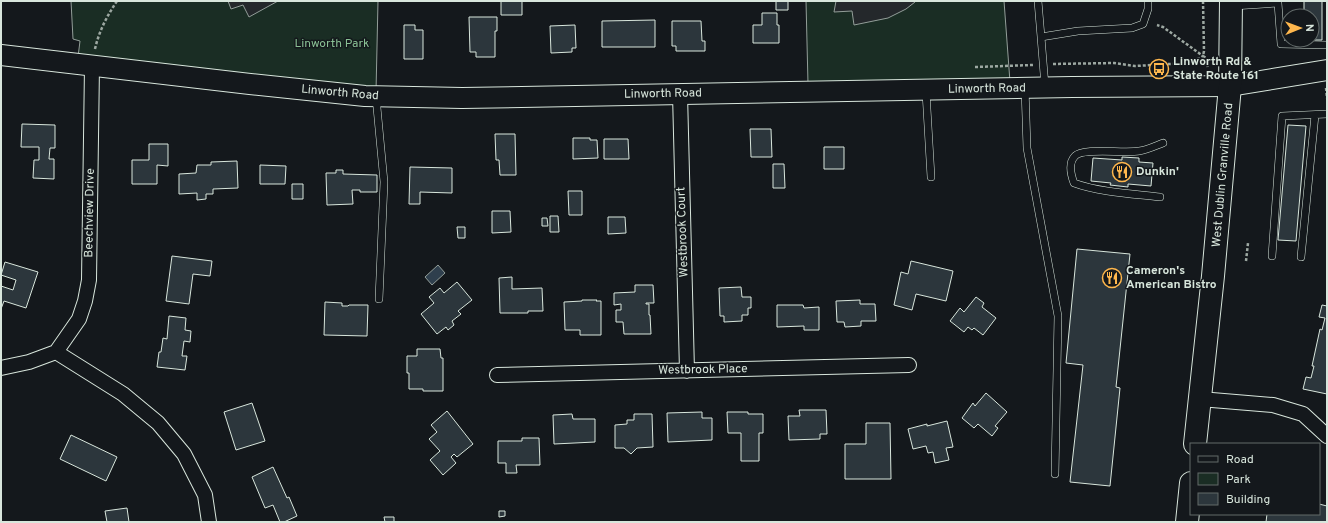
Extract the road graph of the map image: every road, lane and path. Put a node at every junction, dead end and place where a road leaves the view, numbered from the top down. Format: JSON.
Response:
{"nodes":[{"id":1,"x":117,"y":1,"type":"edge"},
{"id":2,"x":1038,"y":1,"type":"edge"},
{"id":3,"x":1148,"y":1,"type":"edge"},
{"id":4,"x":1203,"y":1,"type":"edge"},
{"id":5,"x":1231,"y":3,"type":"edge"},
{"id":6,"x":1157,"y":25,"type":"dead end"},
{"id":7,"x":1041,"y":37,"type":"junction"},
{"id":8,"x":1327,"y":45,"type":"edge"},
{"id":9,"x":1,"y":55,"type":"edge"},
{"id":10,"x":1203,"y":56,"type":"junction"},
{"id":11,"x":1208,"y":62,"type":"dead end"},
{"id":12,"x":1043,"y":65,"type":"junction"},
{"id":13,"x":92,"y":66,"type":"junction"},
{"id":14,"x":975,"y":67,"type":"dead end"},
{"id":15,"x":1326,"y":79,"type":"edge"},
{"id":16,"x":1230,"y":86,"type":"junction"},
{"id":17,"x":1025,"y":88,"type":"junction"},
{"id":18,"x":1045,"y":88,"type":"junction"},
{"id":19,"x":926,"y":90,"type":"junction"},
{"id":20,"x":680,"y":94,"type":"junction"},
{"id":21,"x":376,"y":96,"type":"junction"},
{"id":22,"x":1327,"y":98,"type":"edge"},
{"id":23,"x":1327,"y":114,"type":"edge"},
{"id":24,"x":1315,"y":115,"type":"junction"},
{"id":25,"x":1163,"y":144,"type":"dead end"},
{"id":26,"x":931,"y":177,"type":"dead end"},
{"id":27,"x":1160,"y":197,"type":"dead end"},
{"id":28,"x":1248,"y":243,"type":"dead end"},
{"id":29,"x":1272,"y":256,"type":"dead end"},
{"id":30,"x":1301,"y":258,"type":"dead end"},
{"id":31,"x":1246,"y":261,"type":"dead end"},
{"id":32,"x":379,"y":299,"type":"dead end"},
{"id":33,"x":56,"y":352,"type":"junction"},
{"id":34,"x":909,"y":365,"type":"dead end"},
{"id":35,"x":1,"y":368,"type":"edge"},
{"id":36,"x":687,"y":371,"type":"junction"},
{"id":37,"x":497,"y":375,"type":"dead end"},
{"id":38,"x":1200,"y":399,"type":"junction"},
{"id":39,"x":1327,"y":436,"type":"edge"},
{"id":40,"x":1195,"y":443,"type":"edge"},
{"id":41,"x":1055,"y":474,"type":"dead end"},
{"id":42,"x":1190,"y":493,"type":"edge"},
{"id":43,"x":209,"y":522,"type":"edge"},
{"id":44,"x":1187,"y":522,"type":"edge"}],
"edges":[{"from":1,"to":13,"type":"path"},
{"from":2,"to":7,"type":"lane"},
{"from":3,"to":7,"type":"lane"},
{"from":4,"to":10,"type":"path"},
{"from":5,"to":8,"type":"lane"},
{"from":5,"to":16,"type":"main road","name":"West Dublin Granville Road"},
{"from":6,"to":10,"type":"path"},
{"from":7,"to":12,"type":"lane"},
{"from":9,"to":13,"type":"main road","name":"Linworth Road"},
{"from":10,"to":11,"type":"path"},
{"from":10,"to":12,"type":"path"},
{"from":12,"to":14,"type":"path"},
{"from":12,"to":18,"type":"lane"},
{"from":13,"to":21,"type":"main road","name":"Linworth Road"},
{"from":13,"to":33,"type":"street","name":"Beechview Drive"},
{"from":15,"to":16,"type":"main road","name":"Linworth Road"},
{"from":15,"to":22,"type":"path"},
{"from":16,"to":18,"type":"main road","name":"Linworth Road"},
{"from":16,"to":38,"type":"main road","name":"West Dublin Granville Road"},
{"from":17,"to":18,"type":"main road","name":"Linworth Road"},
{"from":17,"to":19,"type":"main road","name":"Linworth Road"},
{"from":17,"to":41,"type":"lane"},
{"from":19,"to":20,"type":"main road","name":"Linworth Road"},
{"from":19,"to":26,"type":"lane"},
{"from":20,"to":21,"type":"main road","name":"Linworth Road"},
{"from":20,"to":36,"type":"street","name":"Westbrook Court"},
{"from":21,"to":32,"type":"lane"},
{"from":23,"to":24,"type":"lane"},
{"from":24,"to":29,"type":"lane"},
{"from":24,"to":30,"type":"lane"},
{"from":25,"to":27,"type":"lane"},
{"from":28,"to":31,"type":"path"},
{"from":33,"to":35,"type":"street"},
{"from":33,"to":43,"type":"street"},
{"from":34,"to":36,"type":"street","name":"Westbrook Place"},
{"from":36,"to":37,"type":"street","name":"Westbrook Place"},
{"from":38,"to":39,"type":"street"},
{"from":38,"to":40,"type":"main road","name":"West Dublin Granville Road"},
{"from":42,"to":44,"type":"main road"}]}
